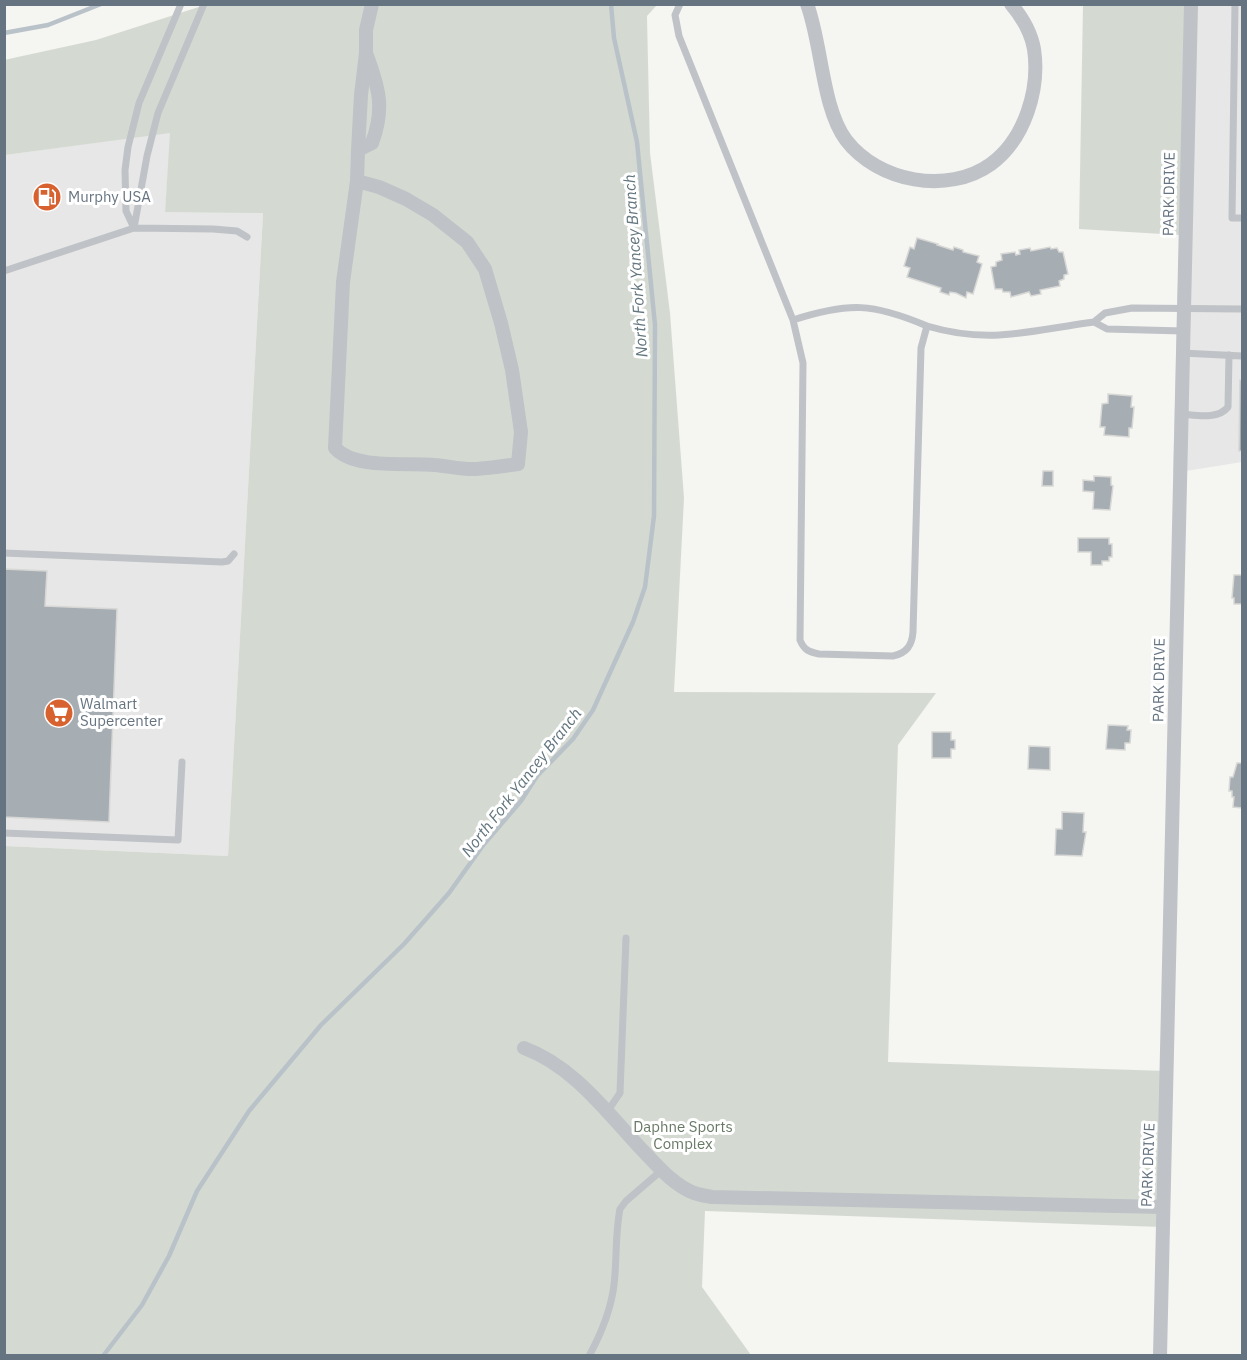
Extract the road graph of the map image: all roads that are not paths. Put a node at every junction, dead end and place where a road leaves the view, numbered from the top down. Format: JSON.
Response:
{"nodes":[{"id":1,"x":181,"y":4,"type":"edge"},
{"id":2,"x":204,"y":4,"type":"edge"},
{"id":3,"x":372,"y":4,"type":"edge"},
{"id":4,"x":680,"y":4,"type":"edge"},
{"id":5,"x":807,"y":4,"type":"edge"},
{"id":6,"x":1011,"y":4,"type":"edge"},
{"id":7,"x":1191,"y":4,"type":"edge"},
{"id":8,"x":1235,"y":4,"type":"edge"},
{"id":9,"x":366,"y":53,"type":"junction"},
{"id":10,"x":358,"y":150,"type":"junction"},
{"id":11,"x":357,"y":181,"type":"junction"},
{"id":12,"x":1242,"y":218,"type":"edge"},
{"id":13,"x":134,"y":228,"type":"junction"},
{"id":14,"x":247,"y":237,"type":"dead end"},
{"id":15,"x":4,"y":271,"type":"edge"},
{"id":16,"x":1184,"y":309,"type":"junction"},
{"id":17,"x":1242,"y":309,"type":"edge"},
{"id":18,"x":793,"y":320,"type":"junction"},
{"id":19,"x":1094,"y":322,"type":"junction"},
{"id":20,"x":927,"y":326,"type":"junction"},
{"id":21,"x":1183,"y":331,"type":"junction"},
{"id":22,"x":1182,"y":353,"type":"junction"},
{"id":23,"x":1229,"y":355,"type":"junction"},
{"id":24,"x":1242,"y":356,"type":"edge"},
{"id":25,"x":1181,"y":414,"type":"junction"},
{"id":26,"x":4,"y":553,"type":"edge"},
{"id":27,"x":234,"y":554,"type":"dead end"},
{"id":28,"x":182,"y":762,"type":"dead end"},
{"id":29,"x":4,"y":833,"type":"edge"},
{"id":30,"x":626,"y":938,"type":"dead end"},
{"id":31,"x":524,"y":1048,"type":"dead end"},
{"id":32,"x":607,"y":1112,"type":"junction"},
{"id":33,"x":662,"y":1170,"type":"junction"},
{"id":34,"x":1163,"y":1207,"type":"junction"},
{"id":35,"x":589,"y":1356,"type":"edge"},
{"id":36,"x":1160,"y":1356,"type":"edge"}],
"edges":[{"from":1,"to":13,"type":"lane"},
{"from":2,"to":13,"type":"lane"},
{"from":3,"to":9,"type":"street"},
{"from":4,"to":18,"type":"lane"},
{"from":5,"to":6,"type":"street"},
{"from":7,"to":16,"type":"street","name":"PARK DRIVE"},
{"from":8,"to":12,"type":"lane"},
{"from":9,"to":10,"type":"street"},
{"from":9,"to":10,"type":"street"},
{"from":10,"to":11,"type":"street"},
{"from":11,"to":11,"type":"street"},
{"from":13,"to":14,"type":"lane"},
{"from":13,"to":15,"type":"lane"},
{"from":16,"to":17,"type":"lane"},
{"from":16,"to":19,"type":"lane"},
{"from":16,"to":21,"type":"street","name":"PARK DRIVE"},
{"from":18,"to":20,"type":"lane"},
{"from":18,"to":20,"type":"lane"},
{"from":19,"to":20,"type":"lane"},
{"from":19,"to":21,"type":"lane"},
{"from":21,"to":22,"type":"street","name":"PARK DRIVE"},
{"from":22,"to":23,"type":"lane"},
{"from":22,"to":25,"type":"street","name":"PARK DRIVE"},
{"from":23,"to":24,"type":"lane"},
{"from":23,"to":25,"type":"lane"},
{"from":25,"to":34,"type":"street","name":"PARK DRIVE"},
{"from":26,"to":27,"type":"lane"},
{"from":28,"to":29,"type":"lane"},
{"from":30,"to":32,"type":"lane"},
{"from":31,"to":32,"type":"street"},
{"from":32,"to":33,"type":"street"},
{"from":33,"to":34,"type":"street"},
{"from":33,"to":35,"type":"lane"},
{"from":34,"to":36,"type":"street","name":"PARK DRIVE"}]}
